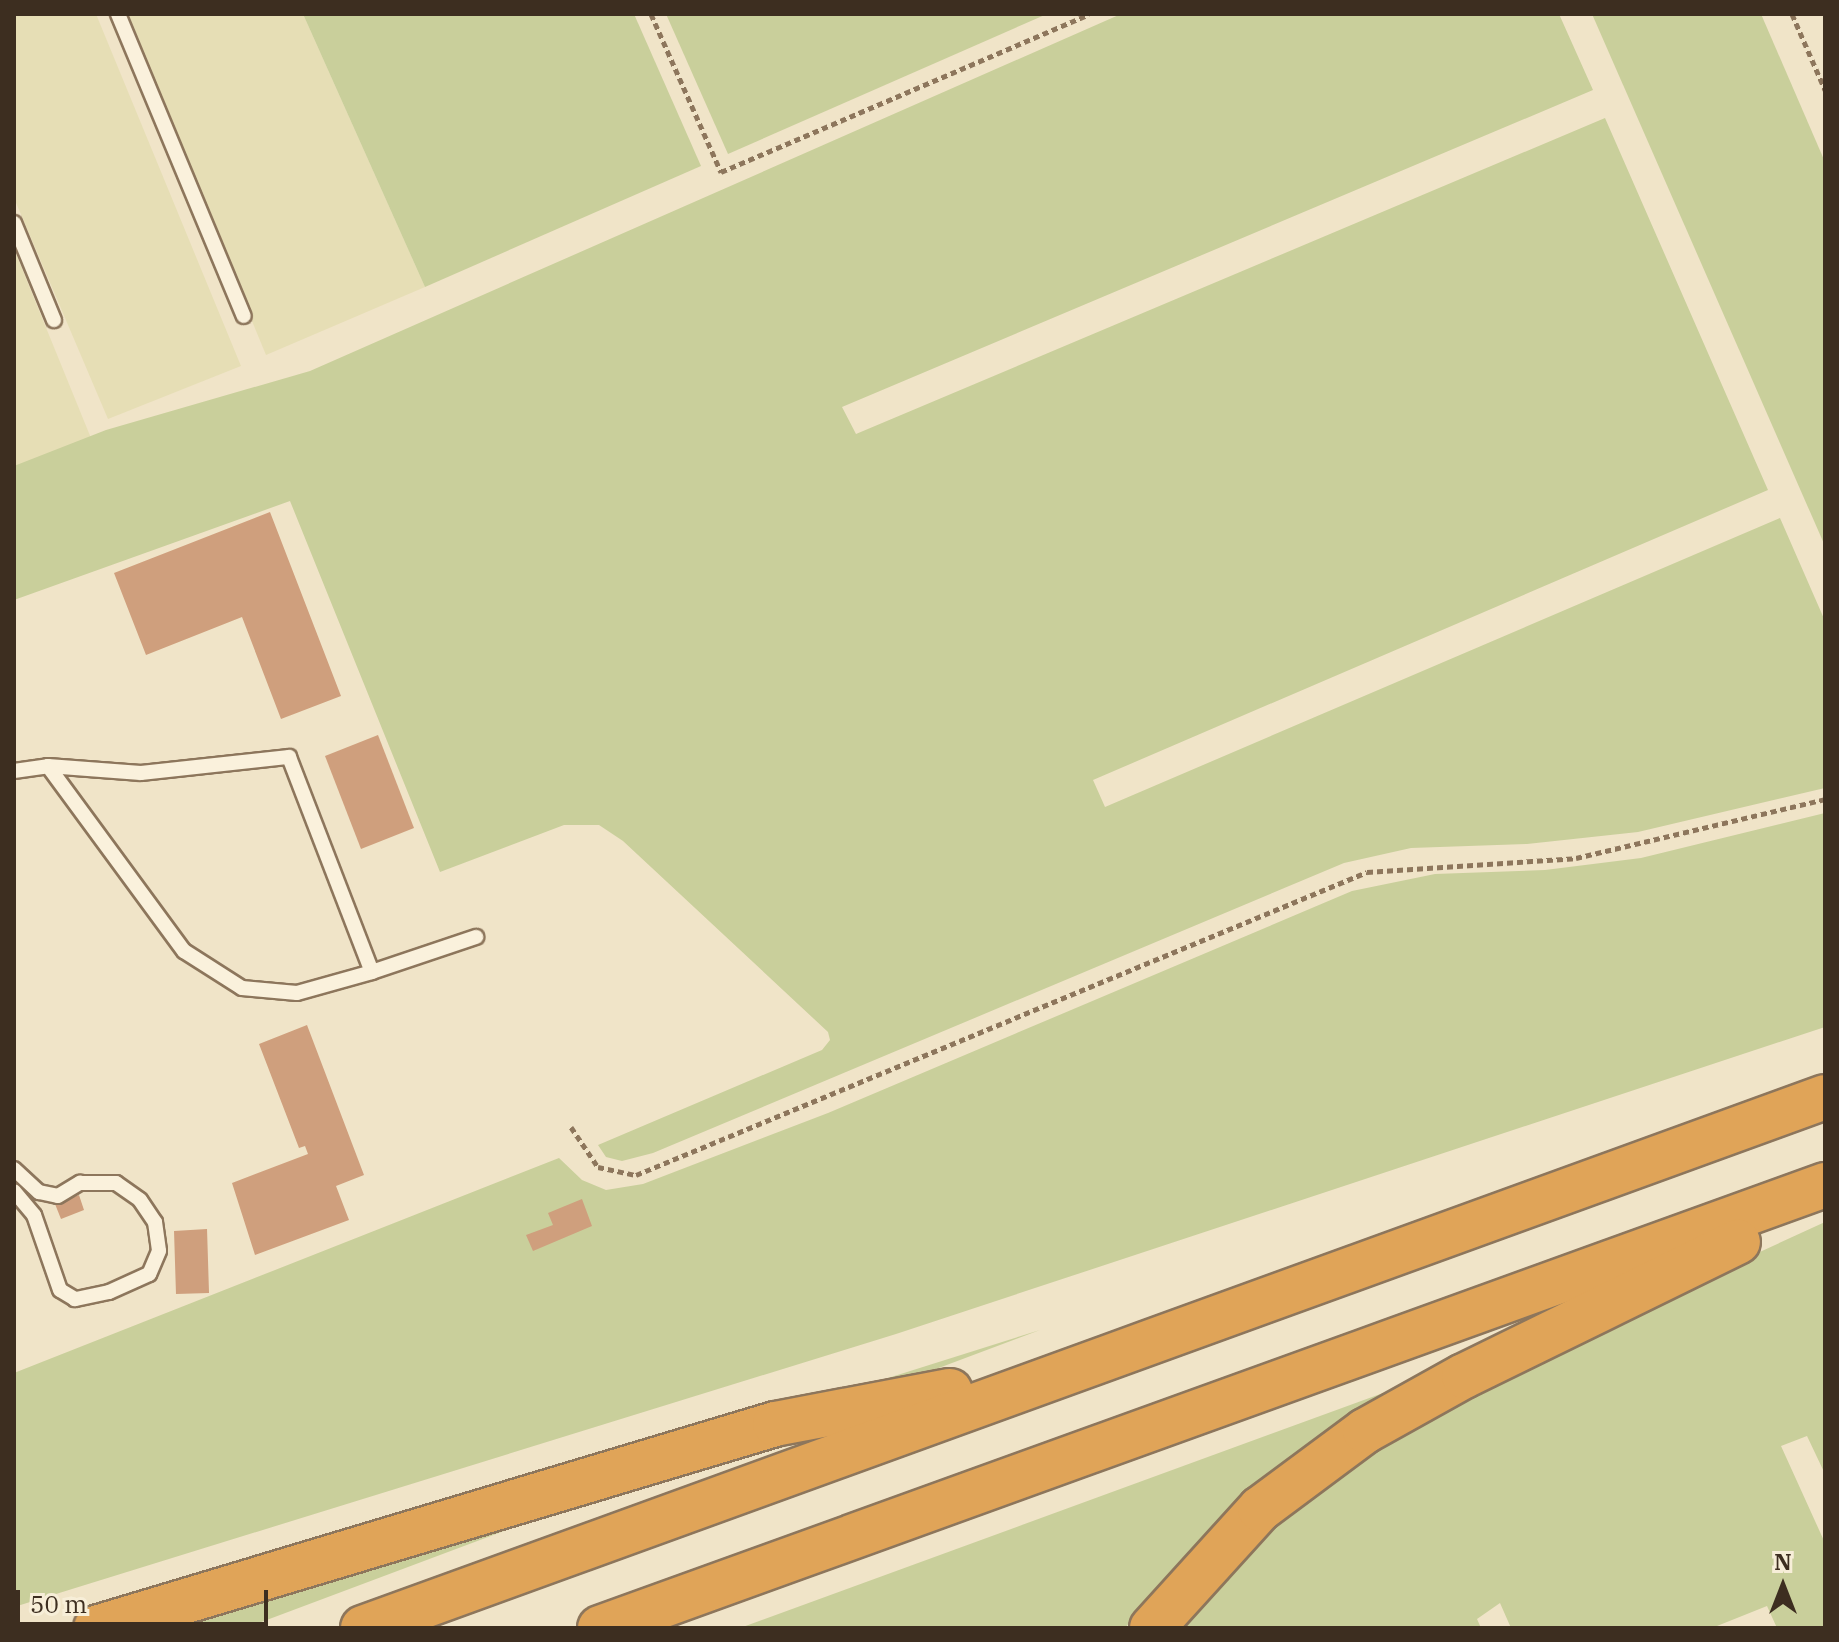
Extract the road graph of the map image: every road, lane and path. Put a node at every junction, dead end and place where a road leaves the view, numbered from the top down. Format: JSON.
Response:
{"nodes":[{"id":1,"x":118,"y":14,"type":"edge"},
{"id":2,"x":651,"y":14,"type":"edge"},
{"id":3,"x":1089,"y":14,"type":"edge"},
{"id":4,"x":1792,"y":14,"type":"edge"},
{"id":5,"x":1825,"y":90,"type":"edge"},
{"id":6,"x":14,"y":223,"type":"edge"},
{"id":7,"x":244,"y":316,"type":"dead end"},
{"id":8,"x":54,"y":320,"type":"dead end"},
{"id":9,"x":48,"y":766,"type":"junction"},
{"id":10,"x":14,"y":771,"type":"edge"},
{"id":11,"x":1825,"y":799,"type":"edge"},
{"id":12,"x":476,"y":937,"type":"dead end"},
{"id":13,"x":372,"y":972,"type":"junction"},
{"id":14,"x":1825,"y":1097,"type":"edge"},
{"id":15,"x":571,"y":1127,"type":"dead end"},
{"id":16,"x":14,"y":1169,"type":"edge"},
{"id":17,"x":1825,"y":1185,"type":"edge"},
{"id":18,"x":14,"y":1191,"type":"edge"},
{"id":19,"x":1825,"y":1199,"type":"edge"},
{"id":20,"x":1078,"y":1367,"type":"junction"},
{"id":21,"x":96,"y":1628,"type":"edge"},
{"id":22,"x":363,"y":1628,"type":"edge"},
{"id":23,"x":600,"y":1628,"type":"edge"},
{"id":24,"x":1152,"y":1628,"type":"edge"}],
"edges":[{"from":1,"to":7,"type":"lane"},
{"from":2,"to":3,"type":"path"},
{"from":4,"to":5,"type":"path"},
{"from":6,"to":8,"type":"lane"},
{"from":9,"to":10,"type":"lane"},
{"from":9,"to":13,"type":"lane"},
{"from":9,"to":13,"type":"lane"},
{"from":11,"to":15,"type":"path"},
{"from":12,"to":13,"type":"lane"},
{"from":14,"to":20,"type":"highway"},
{"from":16,"to":18,"type":"lane"},
{"from":17,"to":23,"type":"highway"},
{"from":19,"to":24,"type":"highway"},
{"from":20,"to":21,"type":"highway"},
{"from":20,"to":22,"type":"highway"}]}
